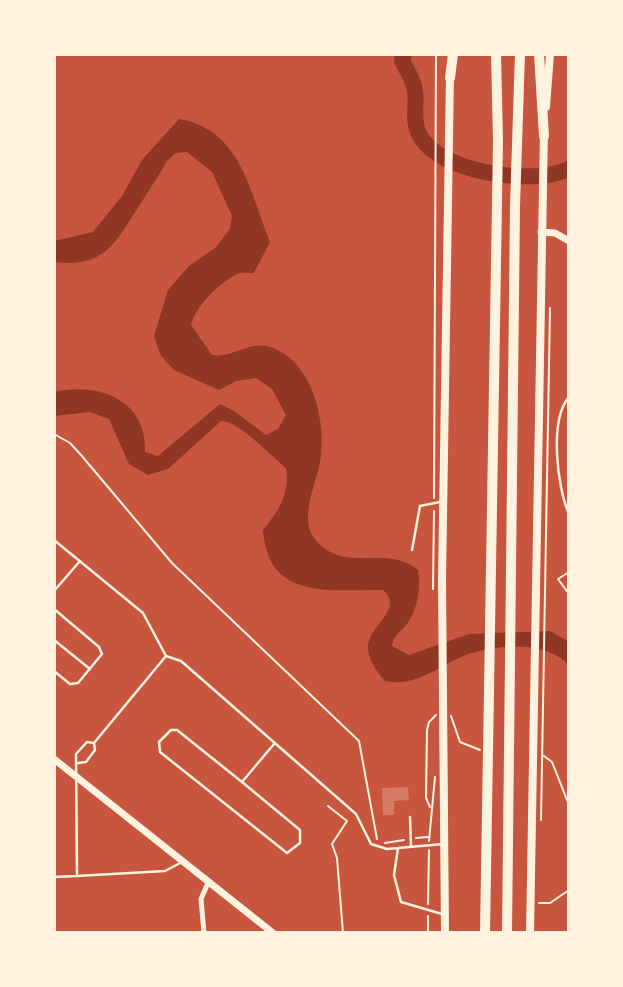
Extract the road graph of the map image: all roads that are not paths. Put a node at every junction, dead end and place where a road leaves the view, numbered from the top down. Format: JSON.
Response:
{"nodes":[{"id":1,"x":452,"y":54,"type":"edge"},
{"id":2,"x":496,"y":54,"type":"edge"},
{"id":3,"x":520,"y":54,"type":"edge"},
{"id":4,"x":539,"y":54,"type":"edge"},
{"id":5,"x":550,"y":54,"type":"edge"},
{"id":6,"x":450,"y":78,"type":"joint"},
{"id":7,"x":544,"y":138,"type":"junction"},
{"id":8,"x":541,"y":232,"type":"junction"},
{"id":9,"x":569,"y":241,"type":"edge"},
{"id":10,"x":569,"y":397,"type":"edge"},
{"id":11,"x":443,"y":502,"type":"junction"},
{"id":12,"x":569,"y":513,"type":"edge"},
{"id":13,"x":54,"y":540,"type":"edge"},
{"id":14,"x":412,"y":550,"type":"dead end"},
{"id":15,"x":80,"y":561,"type":"junction"},
{"id":16,"x":54,"y":591,"type":"edge"},
{"id":17,"x":54,"y":609,"type":"edge"},
{"id":18,"x":54,"y":640,"type":"edge"},
{"id":19,"x":166,"y":656,"type":"junction"},
{"id":20,"x":90,"y":669,"type":"junction"},
{"id":21,"x":54,"y":671,"type":"edge"},
{"id":22,"x":94,"y":743,"type":"junction"},
{"id":23,"x":275,"y":744,"type":"junction"},
{"id":24,"x":54,"y":759,"type":"edge"},
{"id":25,"x":78,"y":764,"type":"junction"},
{"id":26,"x":76,"y":776,"type":"junction"},
{"id":27,"x":242,"y":782,"type":"junction"},
{"id":28,"x":410,"y":817,"type":"dead end"},
{"id":29,"x":443,"y":844,"type":"junction"},
{"id":30,"x":411,"y":846,"type":"junction"},
{"id":31,"x":398,"y":848,"type":"junction"},
{"id":32,"x":182,"y":862,"type":"junction"},
{"id":33,"x":77,"y":876,"type":"junction"},
{"id":34,"x":54,"y":877,"type":"edge"},
{"id":35,"x":208,"y":883,"type":"junction"},
{"id":36,"x":445,"y":915,"type":"junction"},
{"id":37,"x":204,"y":933,"type":"edge"},
{"id":38,"x":273,"y":933,"type":"edge"},
{"id":39,"x":445,"y":933,"type":"edge"},
{"id":40,"x":485,"y":933,"type":"edge"},
{"id":41,"x":507,"y":933,"type":"edge"},
{"id":42,"x":530,"y":933,"type":"edge"}],
"edges":[{"from":1,"to":6,"type":"highway"},
{"from":2,"to":40,"type":"highway"},
{"from":3,"to":41,"type":"highway"},
{"from":4,"to":7,"type":"highway"},
{"from":5,"to":7,"type":"main road"},
{"from":6,"to":11,"type":"main road"},
{"from":7,"to":8,"type":"main road"},
{"from":8,"to":9,"type":"street"},
{"from":8,"to":42,"type":"main road"},
{"from":10,"to":12,"type":"lane"},
{"from":11,"to":14,"type":"lane"},
{"from":11,"to":29,"type":"main road"},
{"from":13,"to":15,"type":"lane"},
{"from":15,"to":16,"type":"lane"},
{"from":15,"to":19,"type":"lane"},
{"from":17,"to":20,"type":"lane"},
{"from":18,"to":20,"type":"lane"},
{"from":19,"to":22,"type":"lane"},
{"from":19,"to":23,"type":"lane"},
{"from":20,"to":21,"type":"lane"},
{"from":22,"to":25,"type":"lane"},
{"from":22,"to":25,"type":"lane"},
{"from":23,"to":27,"type":"lane"},
{"from":23,"to":31,"type":"lane"},
{"from":24,"to":26,"type":"street"},
{"from":25,"to":26,"type":"lane"},
{"from":26,"to":32,"type":"street"},
{"from":26,"to":33,"type":"lane"},
{"from":27,"to":27,"type":"lane"},
{"from":28,"to":30,"type":"lane"},
{"from":29,"to":30,"type":"lane"},
{"from":29,"to":36,"type":"main road"},
{"from":30,"to":31,"type":"lane"},
{"from":31,"to":36,"type":"lane"},
{"from":32,"to":33,"type":"lane"},
{"from":32,"to":35,"type":"street"},
{"from":33,"to":34,"type":"lane"},
{"from":35,"to":37,"type":"street"},
{"from":35,"to":38,"type":"street"},
{"from":36,"to":39,"type":"main road"}]}
